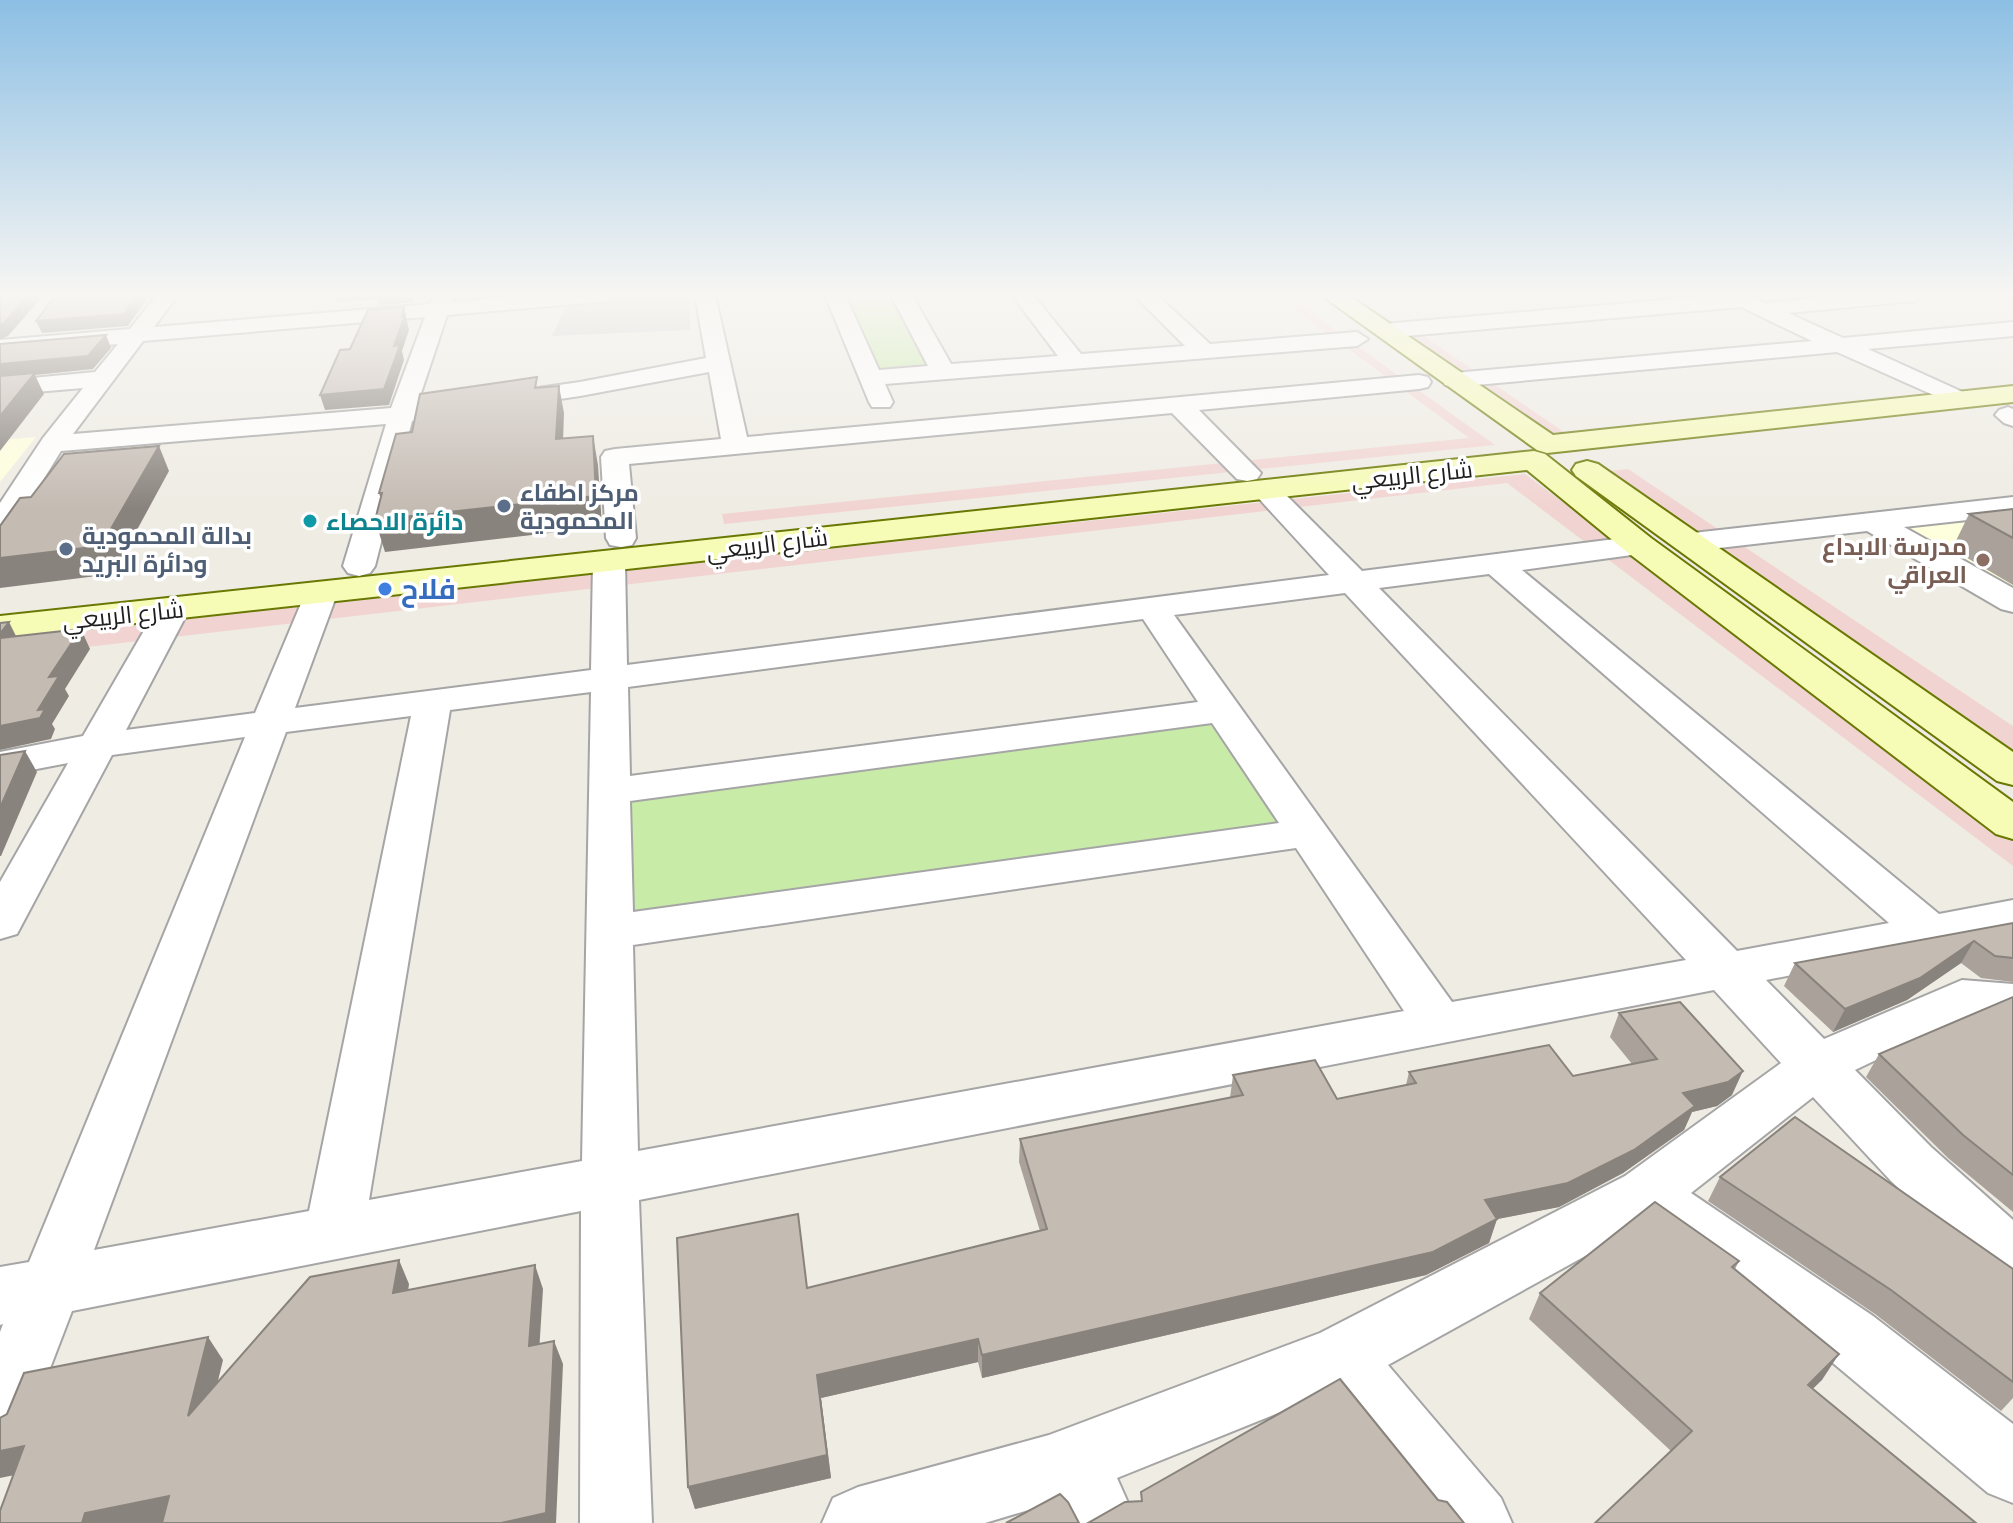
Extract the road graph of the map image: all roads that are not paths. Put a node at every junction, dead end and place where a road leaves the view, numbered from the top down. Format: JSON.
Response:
{"nodes":[{"id":1,"x":112,"y":366,"type":"edge"},
{"id":2,"x":419,"y":366,"type":"edge"},
{"id":3,"x":703,"y":366,"type":"edge"},
{"id":4,"x":720,"y":366,"type":"edge"},
{"id":5,"x":864,"y":366,"type":"edge"},
{"id":6,"x":940,"y":366,"type":"edge"},
{"id":7,"x":1014,"y":366,"type":"edge"},
{"id":8,"x":1396,"y":366,"type":"edge"},
{"id":9,"x":1434,"y":366,"type":"edge"},
{"id":10,"x":1608,"y":366,"type":"edge"},
{"id":11,"x":1886,"y":366,"type":"edge"},
{"id":12,"x":943,"y":372,"type":"junction"},
{"id":13,"x":869,"y":378,"type":"junction"},
{"id":14,"x":102,"y":379,"type":"junction"},
{"id":15,"x":1454,"y":380,"type":"junction"},
{"id":16,"x":1419,"y":382,"type":"junction"},
{"id":17,"x":0,"y":388,"type":"edge"},
{"id":18,"x":1958,"y":399,"type":"junction"},
{"id":19,"x":1178,"y":404,"type":"junction"},
{"id":20,"x":2012,"y":410,"type":"edge"},
{"id":21,"x":401,"y":415,"type":"junction"},
{"id":22,"x":894,"y":432,"type":"junction"},
{"id":23,"x":52,"y":444,"type":"junction"},
{"id":24,"x":736,"y":446,"type":"junction"},
{"id":25,"x":1541,"y":452,"type":"junction"},
{"id":26,"x":1257,"y":482,"type":"junction"},
{"id":27,"x":2013,"y":506,"type":"edge"},
{"id":28,"x":1874,"y":523,"type":"junction"},
{"id":29,"x":0,"y":526,"type":"edge"},
{"id":30,"x":1693,"y":542,"type":"junction"},
{"id":31,"x":1639,"y":545,"type":"junction"},
{"id":32,"x":615,"y":551,"type":"junction"},
{"id":33,"x":1496,"y":564,"type":"junction"},
{"id":34,"x":340,"y":580,"type":"junction"},
{"id":35,"x":1354,"y":582,"type":"junction"},
{"id":36,"x":2013,"y":602,"type":"edge"},
{"id":37,"x":0,"y":603,"type":"edge"},
{"id":38,"x":1152,"y":608,"type":"junction"},
{"id":39,"x":172,"y":610,"type":"junction"},
{"id":40,"x":0,"y":627,"type":"edge"},
{"id":41,"x":610,"y":678,"type":"junction"},
{"id":42,"x":433,"y":701,"type":"junction"},
{"id":43,"x":1222,"y":710,"type":"junction"},
{"id":44,"x":270,"y":722,"type":"junction"},
{"id":45,"x":97,"y":745,"type":"junction"},
{"id":46,"x":0,"y":764,"type":"edge"},
{"id":47,"x":2013,"y":772,"type":"edge"},
{"id":48,"x":611,"y":791,"type":"junction"},
{"id":49,"x":2013,"y":824,"type":"edge"},
{"id":50,"x":1307,"y":833,"type":"junction"},
{"id":51,"x":2013,"y":916,"type":"edge"},
{"id":52,"x":0,"y":923,"type":"edge"},
{"id":53,"x":609,"y":932,"type":"junction"},
{"id":54,"x":1930,"y":932,"type":"junction"},
{"id":55,"x":1727,"y":971,"type":"junction"},
{"id":56,"x":2003,"y":999,"type":"edge"},
{"id":57,"x":1440,"y":1024,"type":"junction"},
{"id":58,"x":1817,"y":1065,"type":"junction"},
{"id":59,"x":610,"y":1181,"type":"junction"},
{"id":60,"x":1646,"y":1194,"type":"junction"},
{"id":61,"x":334,"y":1233,"type":"junction"},
{"id":62,"x":2013,"y":1258,"type":"edge"},
{"id":63,"x":25,"y":1292,"type":"edge"},
{"id":64,"x":1340,"y":1357,"type":"junction"},
{"id":65,"x":0,"y":1413,"type":"edge"},
{"id":66,"x":1072,"y":1461,"type":"junction"},
{"id":67,"x":2013,"y":1468,"type":"edge"},
{"id":68,"x":616,"y":1523,"type":"edge"},
{"id":69,"x":858,"y":1523,"type":"edge"},
{"id":70,"x":1101,"y":1523,"type":"edge"},
{"id":71,"x":1476,"y":1523,"type":"edge"}],
"edges":[{"from":1,"to":14,"type":"street"},
{"from":2,"to":21,"type":"street"},
{"from":3,"to":21,"type":"street"},
{"from":4,"to":24,"type":"street"},
{"from":5,"to":13,"type":"street"},
{"from":6,"to":12,"type":"street"},
{"from":7,"to":12,"type":"street"},
{"from":8,"to":16,"type":"street","name":"شارع الربيعي"},
{"from":9,"to":15,"type":"street","name":"شارع الربيعي"},
{"from":10,"to":15,"type":"street"},
{"from":11,"to":18,"type":"street"},
{"from":12,"to":13,"type":"street"},
{"from":13,"to":22,"type":"street"},
{"from":14,"to":17,"type":"street"},
{"from":14,"to":23,"type":"street"},
{"from":15,"to":25,"type":"street","name":"شارع الربيعي"},
{"from":16,"to":19,"type":"street"},
{"from":16,"to":25,"type":"street","name":"شارع الربيعي"},
{"from":18,"to":20,"type":"street","name":"شارع الربيعي"},
{"from":18,"to":25,"type":"street","name":"شارع الربيعي"},
{"from":19,"to":22,"type":"street"},
{"from":19,"to":26,"type":"street"},
{"from":20,"to":25,"type":"street","name":"شارع الربيعي"},
{"from":21,"to":23,"type":"street"},
{"from":21,"to":34,"type":"street"},
{"from":22,"to":24,"type":"street"},
{"from":23,"to":29,"type":"street"},
{"from":24,"to":32,"type":"street"},
{"from":25,"to":26,"type":"street","name":"شارع الربيعي"},
{"from":25,"to":30,"type":"street","name":"شارع الربيعي"},
{"from":25,"to":31,"type":"street","name":"شارع الربيعي"},
{"from":26,"to":32,"type":"street","name":"شارع الربيعي"},
{"from":26,"to":35,"type":"street"},
{"from":27,"to":28,"type":"street"},
{"from":28,"to":30,"type":"street"},
{"from":28,"to":36,"type":"street"},
{"from":30,"to":47,"type":"street","name":"شارع الربيعي"},
{"from":31,"to":33,"type":"street"},
{"from":31,"to":49,"type":"street","name":"شارع الربيعي"},
{"from":32,"to":34,"type":"street","name":"شارع الربيعي"},
{"from":32,"to":34,"type":"street","name":"شارع الربيعي"},
{"from":32,"to":41,"type":"street"},
{"from":33,"to":35,"type":"street"},
{"from":33,"to":54,"type":"street"},
{"from":34,"to":37,"type":"street","name":"شارع الربيعي"},
{"from":34,"to":39,"type":"street","name":"شارع الربيعي"},
{"from":34,"to":44,"type":"street"},
{"from":35,"to":38,"type":"street"},
{"from":35,"to":55,"type":"street"},
{"from":38,"to":41,"type":"street"},
{"from":38,"to":43,"type":"street"},
{"from":39,"to":40,"type":"street","name":"شارع الربيعي"},
{"from":39,"to":45,"type":"street"},
{"from":41,"to":42,"type":"street"},
{"from":41,"to":48,"type":"street"},
{"from":42,"to":44,"type":"street"},
{"from":42,"to":61,"type":"street"},
{"from":43,"to":48,"type":"street"},
{"from":43,"to":50,"type":"street"},
{"from":44,"to":45,"type":"street"},
{"from":44,"to":63,"type":"street"},
{"from":45,"to":46,"type":"street"},
{"from":45,"to":52,"type":"street"},
{"from":48,"to":53,"type":"street"},
{"from":50,"to":53,"type":"street"},
{"from":50,"to":57,"type":"street"},
{"from":51,"to":54,"type":"street"},
{"from":53,"to":59,"type":"street"},
{"from":54,"to":55,"type":"street"},
{"from":55,"to":57,"type":"street"},
{"from":55,"to":58,"type":"street"},
{"from":56,"to":58,"type":"street"},
{"from":57,"to":59,"type":"street"},
{"from":58,"to":60,"type":"street"},
{"from":58,"to":62,"type":"street"},
{"from":59,"to":61,"type":"street"},
{"from":59,"to":68,"type":"street"},
{"from":60,"to":64,"type":"street"},
{"from":60,"to":67,"type":"street"},
{"from":61,"to":63,"type":"street"},
{"from":63,"to":65,"type":"street"},
{"from":64,"to":66,"type":"street"},
{"from":64,"to":71,"type":"street"},
{"from":66,"to":69,"type":"street"},
{"from":66,"to":70,"type":"street"}]}
